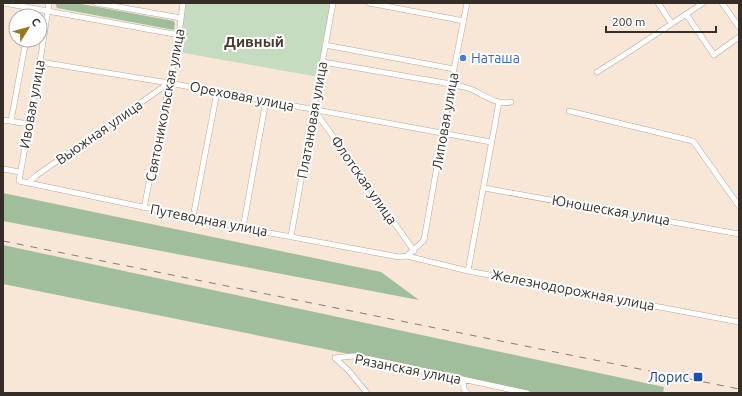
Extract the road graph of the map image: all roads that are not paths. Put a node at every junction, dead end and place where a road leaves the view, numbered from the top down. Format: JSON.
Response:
{"nodes":[{"id":1,"x":4,"y":3,"type":"edge"},
{"id":2,"x":49,"y":3,"type":"edge"},
{"id":3,"x":96,"y":3,"type":"edge"},
{"id":4,"x":183,"y":3,"type":"edge"},
{"id":5,"x":333,"y":3,"type":"edge"},
{"id":6,"x":370,"y":3,"type":"edge"},
{"id":7,"x":467,"y":3,"type":"edge"},
{"id":8,"x":658,"y":3,"type":"edge"},
{"id":9,"x":703,"y":3,"type":"edge"},
{"id":10,"x":722,"y":3,"type":"edge"},
{"id":11,"x":31,"y":8,"type":"edge"},
{"id":12,"x":48,"y":10,"type":"joint"},
{"id":13,"x":686,"y":14,"type":"junction"},
{"id":14,"x":181,"y":18,"type":"junction"},
{"id":15,"x":464,"y":21,"type":"junction"},
{"id":16,"x":672,"y":24,"type":"junction"},
{"id":17,"x":739,"y":27,"type":"edge"},
{"id":18,"x":179,"y":35,"type":"junction"},
{"id":19,"x":739,"y":37,"type":"edge"},
{"id":20,"x":325,"y":45,"type":"junction"},
{"id":21,"x":25,"y":48,"type":"edge"},
{"id":22,"x":42,"y":48,"type":"edge"},
{"id":23,"x":40,"y":62,"type":"junction"},
{"id":24,"x":323,"y":62,"type":"junction"},
{"id":25,"x":454,"y":69,"type":"junction"},
{"id":26,"x":597,"y":72,"type":"dead end"},
{"id":27,"x":169,"y":83,"type":"junction"},
{"id":28,"x":451,"y":84,"type":"junction"},
{"id":29,"x":217,"y":92,"type":"junction"},
{"id":30,"x":266,"y":100,"type":"junction"},
{"id":31,"x":499,"y":102,"type":"junction"},
{"id":32,"x":510,"y":102,"type":"dead end"},
{"id":33,"x":314,"y":110,"type":"junction"},
{"id":34,"x":569,"y":112,"type":"dead end"},
{"id":35,"x":3,"y":120,"type":"edge"},
{"id":36,"x":11,"y":121,"type":"junction"},
{"id":37,"x":28,"y":124,"type":"junction"},
{"id":38,"x":443,"y":133,"type":"junction"},
{"id":39,"x":491,"y":142,"type":"junction"},
{"id":40,"x":3,"y":169,"type":"edge"},
{"id":41,"x":20,"y":172,"type":"junction"},
{"id":42,"x":19,"y":181,"type":"joint"},
{"id":43,"x":29,"y":182,"type":"junction"},
{"id":44,"x":484,"y":188,"type":"junction"},
{"id":45,"x":739,"y":206,"type":"edge"},
{"id":46,"x":144,"y":208,"type":"junction"},
{"id":47,"x":193,"y":217,"type":"junction"},
{"id":48,"x":244,"y":228,"type":"junction"},
{"id":49,"x":739,"y":234,"type":"edge"},
{"id":50,"x":292,"y":236,"type":"junction"},
{"id":51,"x":414,"y":251,"type":"junction"},
{"id":52,"x":408,"y":256,"type":"junction"},
{"id":53,"x":468,"y":271,"type":"junction"},
{"id":54,"x":739,"y":322,"type":"edge"},
{"id":55,"x":463,"y":380,"type":"junction"},
{"id":56,"x":367,"y":393,"type":"edge"},
{"id":57,"x":467,"y":393,"type":"edge"},
{"id":58,"x":527,"y":393,"type":"edge"}],
"edges":[{"from":1,"to":11,"type":"street"},
{"from":2,"to":12,"type":"street","name":"Ивовая улица"},
{"from":3,"to":14,"type":"street"},
{"from":4,"to":14,"type":"street","name":"Святоникольская улица"},
{"from":5,"to":20,"type":"street","name":"Платановая улица"},
{"from":6,"to":15,"type":"street"},
{"from":7,"to":15,"type":"street","name":"Липовая улица"},
{"from":8,"to":16,"type":"street"},
{"from":9,"to":13,"type":"street"},
{"from":10,"to":17,"type":"street"},
{"from":12,"to":18,"type":"street"},
{"from":13,"to":16,"type":"street"},
{"from":13,"to":19,"type":"street"},
{"from":14,"to":18,"type":"street","name":"Святоникольская улица"},
{"from":15,"to":25,"type":"street","name":"Липовая улица"},
{"from":16,"to":26,"type":"street"},
{"from":18,"to":27,"type":"street","name":"Святоникольская улица"},
{"from":20,"to":24,"type":"street","name":"Платановая улица"},
{"from":20,"to":25,"type":"street"},
{"from":21,"to":36,"type":"street","name":"Ивовая улица"},
{"from":22,"to":23,"type":"street","name":"Ивовая улица"},
{"from":23,"to":27,"type":"street","name":"Ореховая улица"},
{"from":23,"to":37,"type":"street","name":"Ивовая улица"},
{"from":24,"to":28,"type":"street"},
{"from":24,"to":33,"type":"street","name":"Платановая улица"},
{"from":25,"to":28,"type":"street","name":"Липовая улица"},
{"from":27,"to":29,"type":"street","name":"Ореховая улица"},
{"from":27,"to":43,"type":"street","name":"Вьюжная улица"},
{"from":27,"to":46,"type":"street","name":"Святоникольская улица"},
{"from":28,"to":31,"type":"street"},
{"from":28,"to":38,"type":"street","name":"Липовая улица"},
{"from":29,"to":30,"type":"street","name":"Ореховая улица"},
{"from":29,"to":47,"type":"street"},
{"from":30,"to":33,"type":"street","name":"Ореховая улица"},
{"from":30,"to":48,"type":"street"},
{"from":31,"to":32,"type":"street"},
{"from":31,"to":39,"type":"street"},
{"from":33,"to":38,"type":"street","name":"Ореховая улица"},
{"from":33,"to":50,"type":"street","name":"Платановая улица"},
{"from":33,"to":51,"type":"street","name":"Флотская улица"},
{"from":34,"to":45,"type":"street"},
{"from":35,"to":36,"type":"street"},
{"from":36,"to":37,"type":"street"},
{"from":37,"to":41,"type":"street","name":"Ивовая улица"},
{"from":38,"to":39,"type":"street","name":"Ореховая улица"},
{"from":38,"to":51,"type":"street","name":"Липовая улица"},
{"from":39,"to":44,"type":"street"},
{"from":40,"to":41,"type":"street"},
{"from":41,"to":42,"type":"street","name":"Ивовая улица"},
{"from":42,"to":43,"type":"street","name":"Путеводная улица"},
{"from":43,"to":46,"type":"street","name":"Путеводная улица"},
{"from":44,"to":49,"type":"street","name":"Юношеская улица"},
{"from":44,"to":53,"type":"street"},
{"from":46,"to":47,"type":"street","name":"Путеводная улица"},
{"from":47,"to":48,"type":"street","name":"Путеводная улица"},
{"from":48,"to":50,"type":"street","name":"Путеводная улица"},
{"from":50,"to":52,"type":"street","name":"Путеводная улица"},
{"from":51,"to":52,"type":"street"},
{"from":52,"to":53,"type":"street","name":"Железнодорожная улица"},
{"from":53,"to":54,"type":"street","name":"Железнодорожная улица"},
{"from":55,"to":56,"type":"street","name":"Рязанская улица"},
{"from":55,"to":57,"type":"street"},
{"from":55,"to":58,"type":"street","name":"Рязанская улица"}]}
